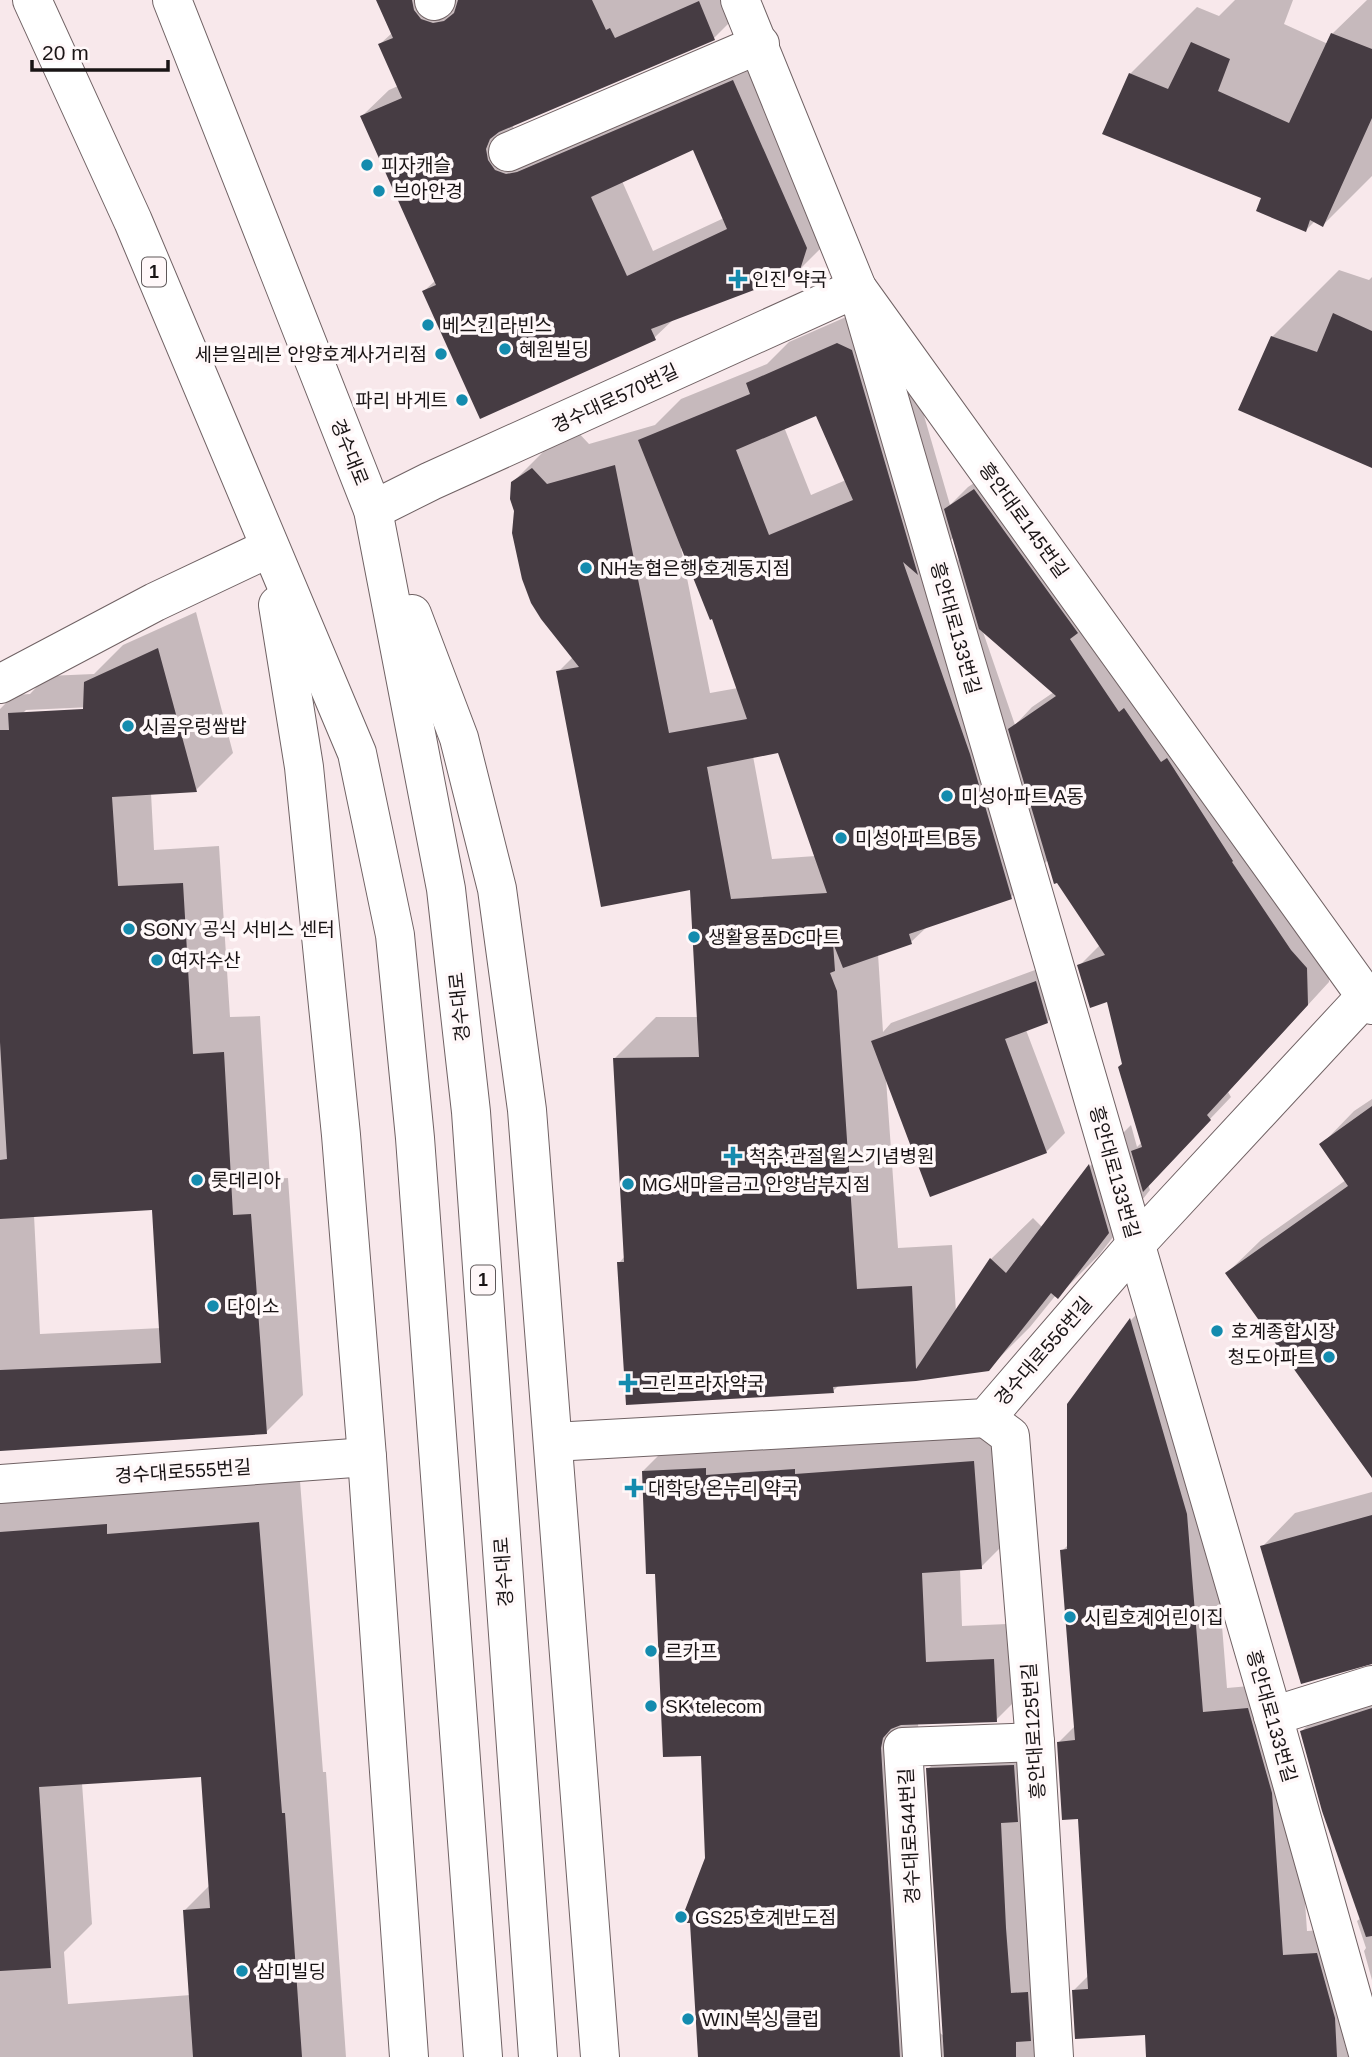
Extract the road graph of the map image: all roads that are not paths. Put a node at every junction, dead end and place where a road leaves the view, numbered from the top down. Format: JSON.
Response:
{"nodes":[{"id":1,"x":32,"y":0,"type":"edge"},
{"id":2,"x":172,"y":0,"type":"edge"},
{"id":3,"x":740,"y":0,"type":"edge"},
{"id":4,"x":760,"y":44,"type":"junction"},
{"id":5,"x":508,"y":152,"type":"dead end"},
{"id":6,"x":857,"y":288,"type":"junction"},
{"id":7,"x":373,"y":510,"type":"junction"},
{"id":8,"x":269,"y":548,"type":"junction"},
{"id":9,"x":0,"y":684,"type":"edge"},
{"id":10,"x":1369,"y":1000,"type":"edge"},
{"id":11,"x":1136,"y":1244,"type":"junction"},
{"id":12,"x":986,"y":1418,"type":"junction"},
{"id":13,"x":553,"y":1442,"type":"junction"},
{"id":14,"x":367,"y":1457,"type":"junction"},
{"id":15,"x":0,"y":1484,"type":"edge"},
{"id":16,"x":1372,"y":1685,"type":"edge"},
{"id":17,"x":1273,"y":1716,"type":"junction"},
{"id":18,"x":1035,"y":1742,"type":"junction"},
{"id":19,"x":409,"y":2057,"type":"edge"},
{"id":20,"x":483,"y":2057,"type":"edge"},
{"id":21,"x":538,"y":2057,"type":"edge"},
{"id":22,"x":600,"y":2057,"type":"edge"},
{"id":23,"x":922,"y":2057,"type":"edge"},
{"id":24,"x":1054,"y":2057,"type":"edge"},
{"id":25,"x":1369,"y":2057,"type":"edge"}],
"edges":[{"from":1,"to":8,"type":"main road","number":"1"},
{"from":2,"to":7,"type":"main road","name":"경수대로","number":"1"},
{"from":3,"to":4,"type":"main road","name":"흥안대로145번길"},
{"from":4,"to":5,"type":"main road"},
{"from":4,"to":6,"type":"main road","name":"흥안대로145번길"},
{"from":6,"to":7,"type":"main road","name":"경수대로570번길"},
{"from":6,"to":10,"type":"main road","name":"흥안대로145번길"},
{"from":6,"to":11,"type":"main road","name":"흥안대로133번길"},
{"from":7,"to":13,"type":"main road"},
{"from":7,"to":21,"type":"main road","name":"경수대로","number":"1"},
{"from":8,"to":9,"type":"main road"},
{"from":8,"to":14,"type":"main road"},
{"from":8,"to":20,"type":"main road","number":"1"},
{"from":10,"to":11,"type":"main road","name":"경수대로556번길"},
{"from":11,"to":12,"type":"main road","name":"경수대로556번길"},
{"from":11,"to":17,"type":"main road","name":"흥안대로133번길"},
{"from":12,"to":13,"type":"main road","name":"경수대로556번길"},
{"from":12,"to":18,"type":"main road","name":"흥안대로125번길"},
{"from":13,"to":22,"type":"main road"},
{"from":14,"to":15,"type":"main road","name":"경수대로555번길"},
{"from":14,"to":19,"type":"main road"},
{"from":16,"to":17,"type":"main road"},
{"from":17,"to":25,"type":"main road","name":"흥안대로133번길"},
{"from":18,"to":23,"type":"main road","name":"경수대로544번길"},
{"from":18,"to":24,"type":"main road","name":"흥안대로125번길"}]}
